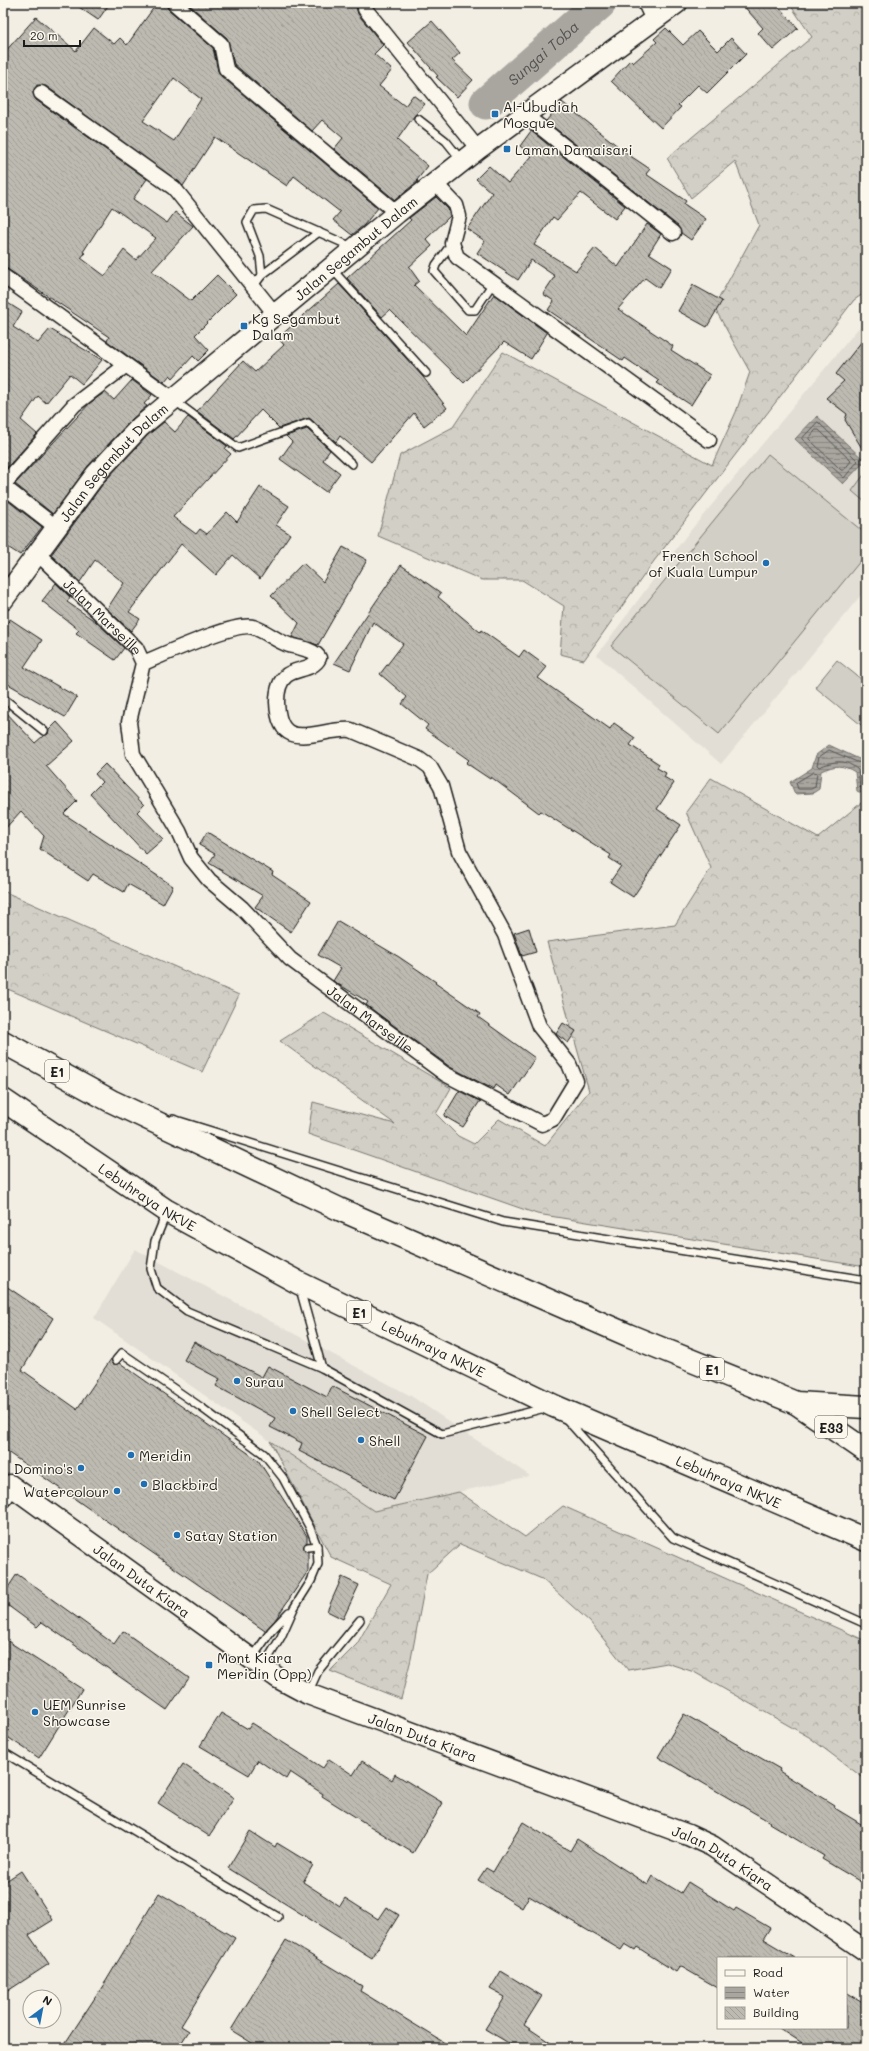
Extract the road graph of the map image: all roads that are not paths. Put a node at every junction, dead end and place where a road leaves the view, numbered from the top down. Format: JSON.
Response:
{"nodes":[{"id":1,"x":174,"y":3,"type":"edge"},
{"id":2,"x":677,"y":3,"type":"edge"},
{"id":3,"x":365,"y":9,"type":"dead end"},
{"id":4,"x":649,"y":11,"type":"edge"},
{"id":5,"x":41,"y":93,"type":"dead end"},
{"id":6,"x":525,"y":115,"type":"junction"},
{"id":7,"x":418,"y":119,"type":"dead end"},
{"id":8,"x":470,"y":156,"type":"junction"},
{"id":9,"x":436,"y":184,"type":"junction"},
{"id":10,"x":397,"y":213,"type":"junction"},
{"id":11,"x":319,"y":232,"type":"junction"},
{"id":12,"x":673,"y":234,"type":"dead end"},
{"id":13,"x":452,"y":243,"type":"junction"},
{"id":14,"x":354,"y":248,"type":"junction"},
{"id":15,"x":331,"y":268,"type":"junction"},
{"id":16,"x":262,"y":274,"type":"junction"},
{"id":17,"x":3,"y":276,"type":"edge"},
{"id":18,"x":493,"y":283,"type":"junction"},
{"id":19,"x":253,"y":287,"type":"junction"},
{"id":20,"x":275,"y":314,"type":"junction"},
{"id":21,"x":125,"y":366,"type":"junction"},
{"id":22,"x":426,"y":374,"type":"dead end"},
{"id":23,"x":173,"y":399,"type":"junction"},
{"id":24,"x":709,"y":440,"type":"dead end"},
{"id":25,"x":352,"y":464,"type":"dead end"},
{"id":26,"x":3,"y":486,"type":"edge"},
{"id":27,"x":56,"y":527,"type":"junction"},
{"id":28,"x":37,"y":553,"type":"junction"},
{"id":29,"x":3,"y":600,"type":"edge"},
{"id":30,"x":143,"y":663,"type":"junction"},
{"id":31,"x":3,"y":698,"type":"edge"},
{"id":32,"x":44,"y":730,"type":"dead end"},
{"id":33,"x":3,"y":1042,"type":"edge"},
{"id":34,"x":3,"y":1100,"type":"edge"},
{"id":35,"x":111,"y":1101,"type":"junction"},
{"id":36,"x":166,"y":1211,"type":"junction"},
{"id":37,"x":866,"y":1280,"type":"edge"},
{"id":38,"x":299,"y":1283,"type":"junction"},
{"id":39,"x":116,"y":1360,"type":"dead end"},
{"id":40,"x":322,"y":1368,"type":"junction"},
{"id":41,"x":796,"y":1403,"type":"junction"},
{"id":42,"x":554,"y":1406,"type":"junction"},
{"id":43,"x":866,"y":1407,"type":"edge"},
{"id":44,"x":866,"y":1451,"type":"edge"},
{"id":45,"x":5,"y":1487,"type":"edge"},
{"id":46,"x":866,"y":1540,"type":"edge"},
{"id":47,"x":318,"y":1546,"type":"junction"},
{"id":48,"x":308,"y":1547,"type":"dead end"},
{"id":49,"x":294,"y":1608,"type":"junction"},
{"id":50,"x":360,"y":1620,"type":"dead end"},
{"id":51,"x":866,"y":1624,"type":"edge"},
{"id":52,"x":257,"y":1663,"type":"junction"},
{"id":53,"x":308,"y":1694,"type":"junction"},
{"id":54,"x":3,"y":1752,"type":"edge"},
{"id":55,"x":278,"y":1918,"type":"dead end"},
{"id":56,"x":866,"y":1951,"type":"edge"}],
"edges":[{"from":1,"to":10,"type":"street"},
{"from":2,"to":4,"type":"main road","name":"Jalan Segambut Dalam"},
{"from":3,"to":8,"type":"street"},
{"from":4,"to":6,"type":"main road","name":"Jalan Segambut Dalam"},
{"from":5,"to":19,"type":"street"},
{"from":6,"to":8,"type":"main road","name":"Jalan Segambut Dalam"},
{"from":6,"to":12,"type":"street"},
{"from":7,"to":8,"type":"lane"},
{"from":8,"to":9,"type":"main road","name":"Jalan Segambut Dalam"},
{"from":9,"to":10,"type":"main road","name":"Jalan Segambut Dalam"},
{"from":9,"to":13,"type":"street"},
{"from":10,"to":14,"type":"main road","name":"Jalan Segambut Dalam"},
{"from":11,"to":14,"type":"lane"},
{"from":11,"to":16,"type":"lane"},
{"from":11,"to":16,"type":"lane"},
{"from":13,"to":18,"type":"street"},
{"from":13,"to":18,"type":"lane"},
{"from":14,"to":15,"type":"main road","name":"Jalan Segambut Dalam"},
{"from":15,"to":20,"type":"main road","name":"Jalan Segambut Dalam"},
{"from":15,"to":22,"type":"lane"},
{"from":16,"to":19,"type":"lane"},
{"from":17,"to":21,"type":"street"},
{"from":18,"to":24,"type":"street"},
{"from":19,"to":20,"type":"street"},
{"from":20,"to":23,"type":"main road","name":"Jalan Segambut Dalam"},
{"from":21,"to":23,"type":"street"},
{"from":21,"to":26,"type":"street"},
{"from":23,"to":25,"type":"lane"},
{"from":23,"to":27,"type":"main road","name":"Jalan Segambut Dalam"},
{"from":26,"to":27,"type":"street"},
{"from":27,"to":28,"type":"main road","name":"Jalan Segambut Dalam"},
{"from":28,"to":29,"type":"main road","name":"Jalan Segambut Dalam"},
{"from":28,"to":30,"type":"street","name":"Jalan Marseille"},
{"from":30,"to":30,"type":"street","name":"Jalan Marseille"},
{"from":31,"to":32,"type":"lane"},
{"from":33,"to":35,"type":"highway","number":"E1"},
{"from":34,"to":36,"type":"highway","name":"Lebuhraya NKVE","number":"E1"},
{"from":35,"to":37,"type":"lane"},
{"from":35,"to":41,"type":"highway","number":"E1"},
{"from":36,"to":38,"type":"highway","name":"Lebuhraya NKVE","number":"E1"},
{"from":36,"to":40,"type":"lane"},
{"from":38,"to":40,"type":"lane"},
{"from":38,"to":42,"type":"highway","name":"Lebuhraya NKVE","number":"E1"},
{"from":39,"to":47,"type":"lane"},
{"from":40,"to":42,"type":"lane"},
{"from":41,"to":43,"type":"highway","number":"E1"},
{"from":41,"to":44,"type":"highway","number":"E33"},
{"from":42,"to":46,"type":"highway","name":"Lebuhraya NKVE","number":"E1"},
{"from":42,"to":51,"type":"lane"},
{"from":45,"to":52,"type":"main road","name":"Jalan Duta Kiara"},
{"from":47,"to":48,"type":"lane"},
{"from":47,"to":49,"type":"lane"},
{"from":49,"to":52,"type":"lane"},
{"from":49,"to":52,"type":"lane"},
{"from":50,"to":53,"type":"lane"},
{"from":52,"to":53,"type":"main road","name":"Jalan Duta Kiara"},
{"from":53,"to":56,"type":"main road","name":"Jalan Duta Kiara"},
{"from":54,"to":55,"type":"lane"}]}
